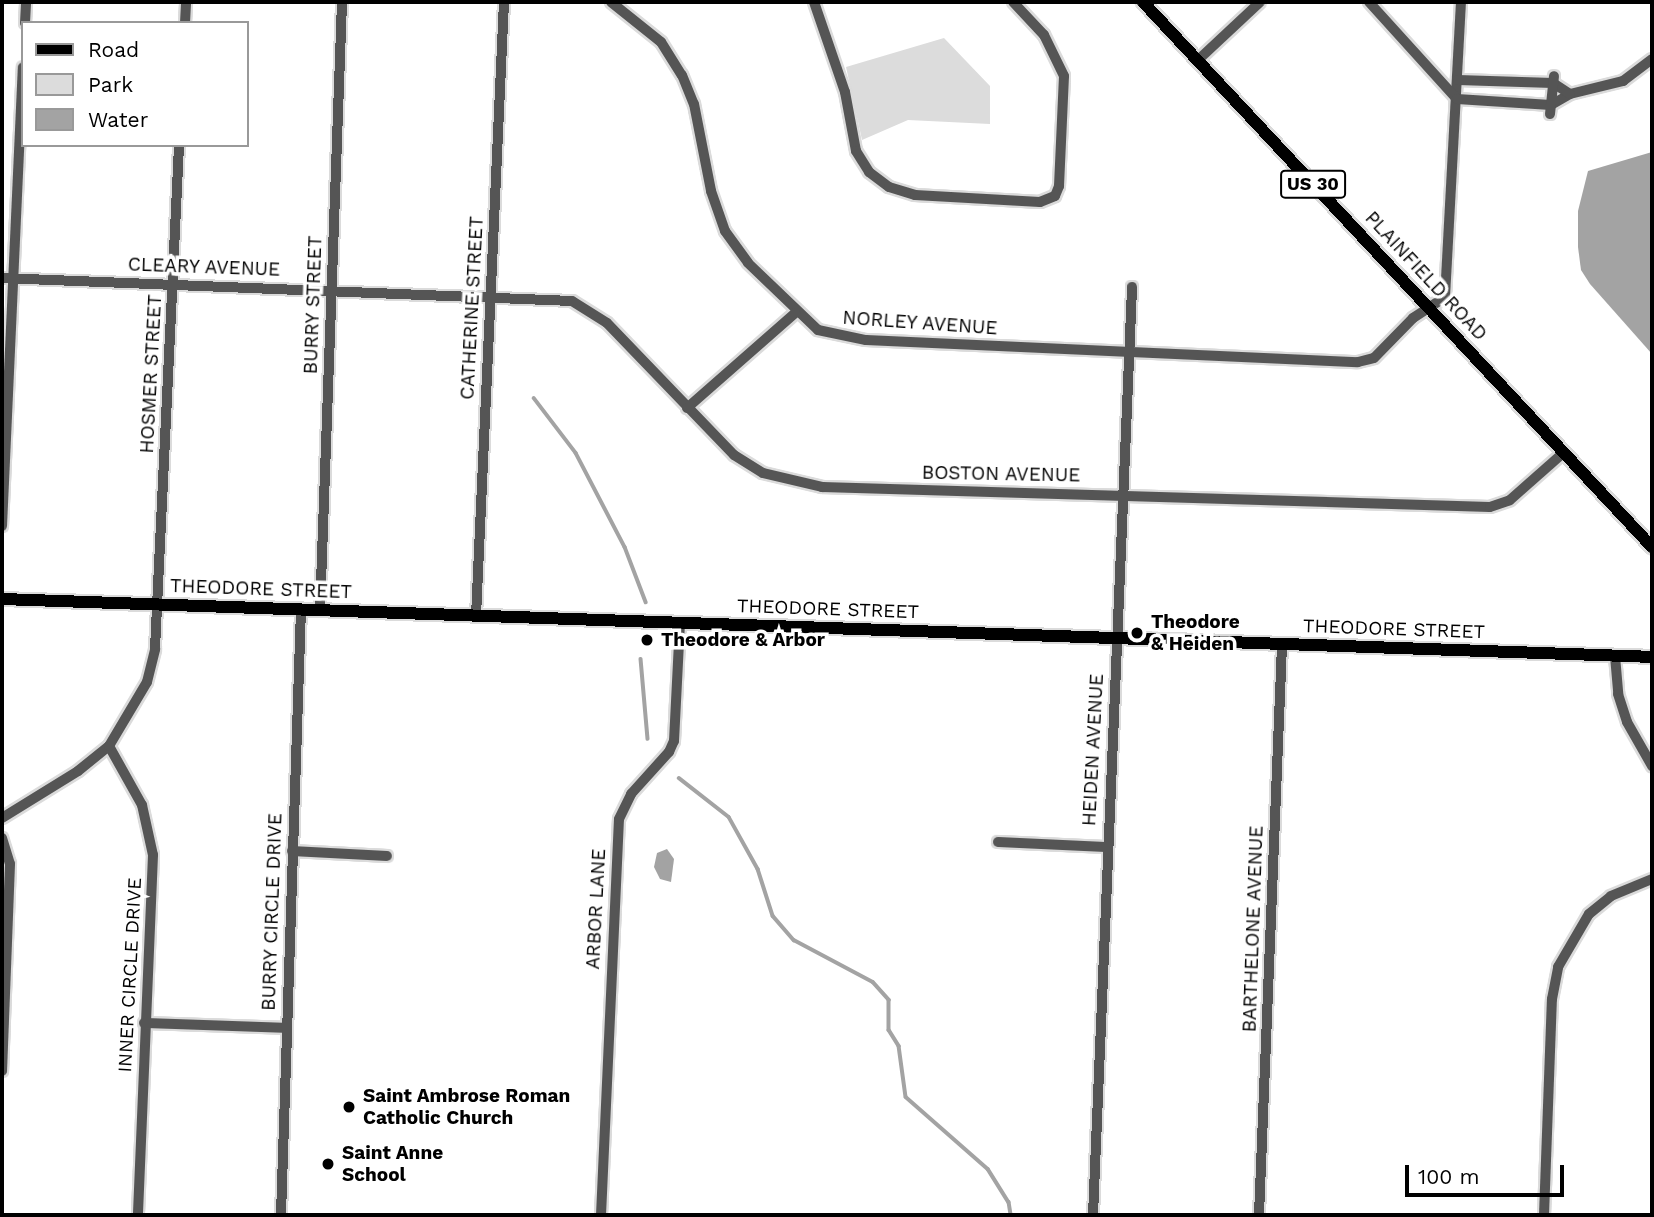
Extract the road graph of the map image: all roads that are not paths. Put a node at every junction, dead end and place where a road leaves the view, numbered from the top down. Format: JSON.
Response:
{"nodes":[{"id":1,"x":26,"y":2,"type":"edge"},
{"id":2,"x":186,"y":2,"type":"edge"},
{"id":3,"x":342,"y":2,"type":"edge"},
{"id":4,"x":504,"y":2,"type":"edge"},
{"id":5,"x":611,"y":2,"type":"edge"},
{"id":6,"x":814,"y":2,"type":"edge"},
{"id":7,"x":1013,"y":2,"type":"edge"},
{"id":8,"x":1143,"y":2,"type":"edge"},
{"id":9,"x":1260,"y":2,"type":"edge"},
{"id":10,"x":1369,"y":2,"type":"edge"},
{"id":11,"x":1461,"y":2,"type":"edge"},
{"id":12,"x":25,"y":21,"type":"edge"},
{"id":13,"x":185,"y":21,"type":"edge"},
{"id":14,"x":1652,"y":59,"type":"edge"},
{"id":15,"x":1197,"y":61,"type":"junction"},
{"id":16,"x":1458,"y":80,"type":"junction"},
{"id":17,"x":1554,"y":80,"type":"junction"},
{"id":18,"x":1570,"y":94,"type":"junction"},
{"id":19,"x":1457,"y":99,"type":"junction"},
{"id":20,"x":1551,"y":109,"type":"junction"},
{"id":21,"x":21,"y":114,"type":"edge"},
{"id":22,"x":179,"y":147,"type":"edge"},
{"id":23,"x":2,"y":278,"type":"edge"},
{"id":24,"x":14,"y":279,"type":"junction"},
{"id":25,"x":173,"y":284,"type":"junction"},
{"id":26,"x":1132,"y":287,"type":"dead end"},
{"id":27,"x":331,"y":289,"type":"junction"},
{"id":28,"x":490,"y":294,"type":"junction"},
{"id":29,"x":1430,"y":307,"type":"junction"},
{"id":30,"x":796,"y":313,"type":"junction"},
{"id":31,"x":1129,"y":353,"type":"junction"},
{"id":32,"x":687,"y":408,"type":"junction"},
{"id":33,"x":1562,"y":454,"type":"junction"},
{"id":34,"x":1123,"y":494,"type":"junction"},
{"id":35,"x":2,"y":526,"type":"edge"},
{"id":36,"x":1652,"y":547,"type":"edge"},
{"id":37,"x":2,"y":599,"type":"edge"},
{"id":38,"x":157,"y":605,"type":"junction"},
{"id":39,"x":301,"y":610,"type":"junction"},
{"id":40,"x":320,"y":611,"type":"junction"},
{"id":41,"x":476,"y":616,"type":"junction"},
{"id":42,"x":680,"y":624,"type":"junction"},
{"id":43,"x":1116,"y":639,"type":"junction"},
{"id":44,"x":1282,"y":644,"type":"junction"},
{"id":45,"x":1615,"y":656,"type":"junction"},
{"id":46,"x":1652,"y":657,"type":"edge"},
{"id":47,"x":109,"y":746,"type":"junction"},
{"id":48,"x":1652,"y":766,"type":"edge"},
{"id":49,"x":2,"y":818,"type":"edge"},
{"id":50,"x":2,"y":838,"type":"edge"},
{"id":51,"x":998,"y":842,"type":"dead end"},
{"id":52,"x":1106,"y":847,"type":"junction"},
{"id":53,"x":292,"y":850,"type":"junction"},
{"id":54,"x":387,"y":856,"type":"dead end"},
{"id":55,"x":1652,"y":879,"type":"edge"},
{"id":56,"x":144,"y":1023,"type":"junction"},
{"id":57,"x":285,"y":1028,"type":"junction"},
{"id":58,"x":2,"y":1072,"type":"edge"},
{"id":59,"x":138,"y":1215,"type":"edge"},
{"id":60,"x":281,"y":1215,"type":"edge"},
{"id":61,"x":601,"y":1215,"type":"edge"},
{"id":62,"x":1093,"y":1215,"type":"edge"},
{"id":63,"x":1259,"y":1215,"type":"edge"},
{"id":64,"x":1544,"y":1215,"type":"edge"}],
"edges":[{"from":1,"to":12,"type":"street"},
{"from":2,"to":13,"type":"street"},
{"from":3,"to":27,"type":"street","name":"BURRY STREET"},
{"from":4,"to":28,"type":"street","name":"CATHERINE STREET"},
{"from":5,"to":30,"type":"street","name":"NORLEY AVENUE"},
{"from":6,"to":7,"type":"street"},
{"from":8,"to":15,"type":"main road","name":"PLAINFIELD ROAD","number":"US 30"},
{"from":9,"to":15,"type":"street"},
{"from":10,"to":19,"type":"street"},
{"from":11,"to":16,"type":"street"},
{"from":14,"to":18,"type":"street"},
{"from":15,"to":29,"type":"main road","name":"PLAINFIELD ROAD","number":"US 30"},
{"from":16,"to":17,"type":"street"},
{"from":16,"to":19,"type":"street"},
{"from":17,"to":18,"type":"street"},
{"from":17,"to":20,"type":"street"},
{"from":18,"to":20,"type":"street"},
{"from":19,"to":20,"type":"street"},
{"from":19,"to":29,"type":"street"},
{"from":21,"to":24,"type":"street"},
{"from":22,"to":25,"type":"street","name":"HOSMER STREET"},
{"from":23,"to":24,"type":"street","name":"CLEARY AVENUE"},
{"from":24,"to":25,"type":"street","name":"CLEARY AVENUE"},
{"from":24,"to":35,"type":"street"},
{"from":25,"to":27,"type":"street","name":"CLEARY AVENUE"},
{"from":25,"to":38,"type":"street","name":"HOSMER STREET"},
{"from":26,"to":31,"type":"street","name":"HEIDEN AVENUE"},
{"from":27,"to":28,"type":"street","name":"CLEARY AVENUE"},
{"from":27,"to":40,"type":"street","name":"BURRY STREET"},
{"from":28,"to":32,"type":"street","name":"BOSTON AVENUE"},
{"from":28,"to":41,"type":"street","name":"CATHERINE STREET"},
{"from":29,"to":31,"type":"street"},
{"from":29,"to":33,"type":"main road","name":"PLAINFIELD ROAD","number":"US 30"},
{"from":30,"to":31,"type":"street","name":"NORLEY AVENUE"},
{"from":30,"to":32,"type":"street"},
{"from":31,"to":34,"type":"street","name":"HEIDEN AVENUE"},
{"from":32,"to":34,"type":"street","name":"BOSTON AVENUE"},
{"from":33,"to":34,"type":"street","name":"BOSTON AVENUE"},
{"from":33,"to":36,"type":"main road","name":"PLAINFIELD ROAD","number":"US 30"},
{"from":34,"to":43,"type":"street","name":"HEIDEN AVENUE"},
{"from":37,"to":38,"type":"main road","name":"THEODORE STREET"},
{"from":38,"to":39,"type":"main road","name":"THEODORE STREET"},
{"from":38,"to":47,"type":"street","name":"HOSMER STREET"},
{"from":39,"to":40,"type":"main road","name":"THEODORE STREET"},
{"from":39,"to":53,"type":"street","name":"BURRY CIRCLE DRIVE"},
{"from":40,"to":41,"type":"main road","name":"THEODORE STREET"},
{"from":41,"to":42,"type":"main road","name":"THEODORE STREET"},
{"from":42,"to":43,"type":"main road","name":"THEODORE STREET"},
{"from":42,"to":61,"type":"street","name":"ARBOR LANE"},
{"from":43,"to":44,"type":"main road","name":"THEODORE STREET"},
{"from":43,"to":52,"type":"street","name":"HEIDEN AVENUE"},
{"from":44,"to":45,"type":"main road","name":"THEODORE STREET"},
{"from":44,"to":63,"type":"street","name":"BARTHELONE AVENUE"},
{"from":45,"to":46,"type":"main road","name":"THEODORE STREET"},
{"from":45,"to":48,"type":"street"},
{"from":47,"to":49,"type":"street"},
{"from":47,"to":56,"type":"street","name":"INNER CIRCLE DRIVE"},
{"from":50,"to":58,"type":"street"},
{"from":51,"to":52,"type":"street"},
{"from":52,"to":62,"type":"street","name":"HEIDEN AVENUE"},
{"from":53,"to":54,"type":"street"},
{"from":53,"to":57,"type":"street","name":"BURRY CIRCLE DRIVE"},
{"from":55,"to":64,"type":"street"},
{"from":56,"to":57,"type":"street"},
{"from":56,"to":59,"type":"street","name":"INNER CIRCLE DRIVE"},
{"from":57,"to":60,"type":"street","name":"BURRY CIRCLE DRIVE"}]}
